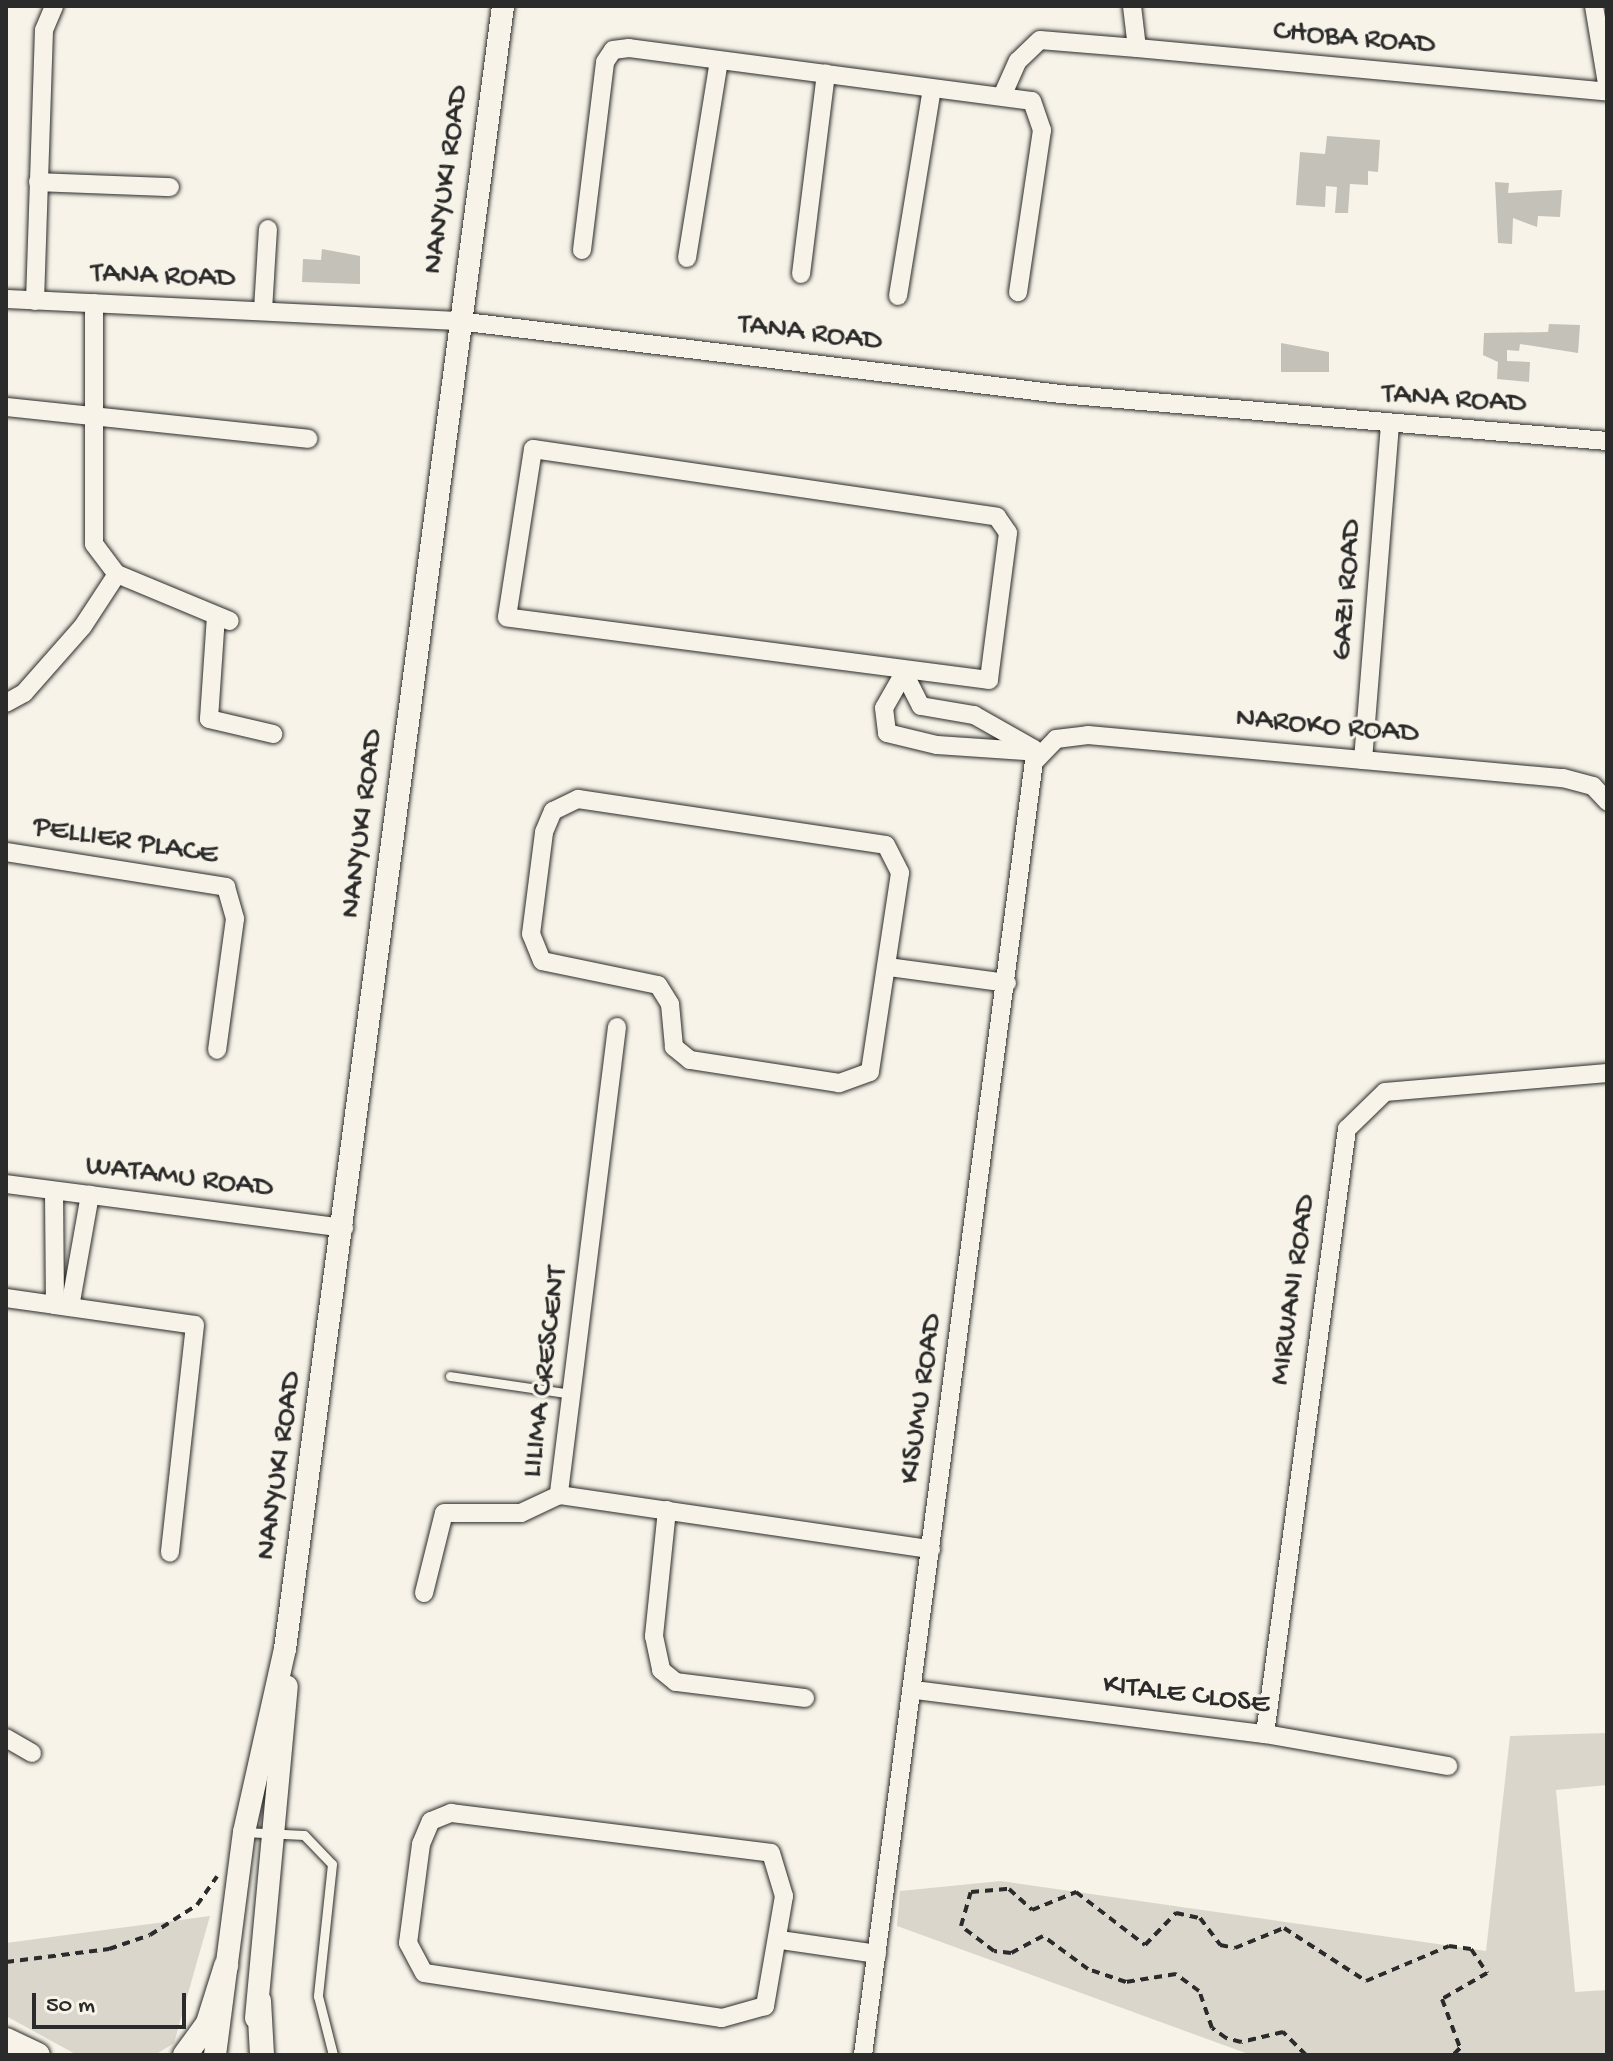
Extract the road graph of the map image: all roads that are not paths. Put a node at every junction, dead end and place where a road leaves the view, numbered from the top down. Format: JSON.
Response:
{"nodes":[{"id":1,"x":54,"y":6,"type":"edge"},
{"id":2,"x":503,"y":6,"type":"edge"},
{"id":3,"x":1132,"y":6,"type":"edge"},
{"id":4,"x":1594,"y":6,"type":"edge"},
{"id":5,"x":1137,"y":48,"type":"junction"},
{"id":6,"x":719,"y":61,"type":"junction"},
{"id":7,"x":826,"y":74,"type":"junction"},
{"id":8,"x":1607,"y":84,"type":"edge"},
{"id":9,"x":932,"y":89,"type":"junction"},
{"id":10,"x":1607,"y":92,"type":"edge"},
{"id":11,"x":1003,"y":94,"type":"junction"},
{"id":12,"x":38,"y":182,"type":"junction"},
{"id":13,"x":170,"y":187,"type":"dead end"},
{"id":14,"x":268,"y":229,"type":"dead end"},
{"id":15,"x":582,"y":250,"type":"dead end"},
{"id":16,"x":687,"y":258,"type":"dead end"},
{"id":17,"x":801,"y":274,"type":"dead end"},
{"id":18,"x":1018,"y":292,"type":"dead end"},
{"id":19,"x":898,"y":296,"type":"dead end"},
{"id":20,"x":6,"y":299,"type":"edge"},
{"id":21,"x":35,"y":301,"type":"junction"},
{"id":22,"x":94,"y":303,"type":"junction"},
{"id":23,"x":263,"y":310,"type":"junction"},
{"id":24,"x":458,"y":321,"type":"junction"},
{"id":25,"x":6,"y":407,"type":"edge"},
{"id":26,"x":92,"y":419,"type":"junction"},
{"id":27,"x":1390,"y":425,"type":"junction"},
{"id":28,"x":308,"y":439,"type":"dead end"},
{"id":29,"x":1607,"y":441,"type":"edge"},
{"id":30,"x":117,"y":574,"type":"junction"},
{"id":31,"x":904,"y":673,"type":"junction"},
{"id":32,"x":6,"y":703,"type":"edge"},
{"id":33,"x":985,"y":720,"type":"junction"},
{"id":34,"x":273,"y":734,"type":"dead end"},
{"id":35,"x":983,"y":748,"type":"junction"},
{"id":36,"x":1040,"y":752,"type":"junction"},
{"id":37,"x":1363,"y":760,"type":"junction"},
{"id":38,"x":1607,"y":801,"type":"edge"},
{"id":39,"x":6,"y":852,"type":"edge"},
{"id":40,"x":889,"y":967,"type":"junction"},
{"id":41,"x":1007,"y":983,"type":"junction"},
{"id":42,"x":617,"y":1027,"type":"dead end"},
{"id":43,"x":217,"y":1050,"type":"dead end"},
{"id":44,"x":1607,"y":1073,"type":"edge"},
{"id":45,"x":6,"y":1184,"type":"edge"},
{"id":46,"x":54,"y":1191,"type":"junction"},
{"id":47,"x":90,"y":1195,"type":"junction"},
{"id":48,"x":344,"y":1228,"type":"junction"},
{"id":49,"x":6,"y":1298,"type":"edge"},
{"id":50,"x":63,"y":1306,"type":"junction"},
{"id":51,"x":450,"y":1376,"type":"dead end"},
{"id":52,"x":572,"y":1394,"type":"junction"},
{"id":53,"x":559,"y":1495,"type":"junction"},
{"id":54,"x":667,"y":1510,"type":"junction"},
{"id":55,"x":931,"y":1549,"type":"junction"},
{"id":56,"x":170,"y":1553,"type":"dead end"},
{"id":57,"x":424,"y":1593,"type":"dead end"},
{"id":58,"x":285,"y":1649,"type":"junction"},
{"id":59,"x":915,"y":1690,"type":"junction"},
{"id":60,"x":805,"y":1698,"type":"dead end"},
{"id":61,"x":1265,"y":1734,"type":"junction"},
{"id":62,"x":6,"y":1738,"type":"edge"},
{"id":63,"x":32,"y":1753,"type":"dead end"},
{"id":64,"x":1448,"y":1766,"type":"dead end"},
{"id":65,"x":244,"y":1832,"type":"junction"},
{"id":66,"x":274,"y":1832,"type":"junction"},
{"id":67,"x":780,"y":1940,"type":"junction"},
{"id":68,"x":877,"y":1954,"type":"junction"},
{"id":69,"x":226,"y":1966,"type":"junction"},
{"id":70,"x":259,"y":2001,"type":"junction"},
{"id":71,"x":6,"y":2040,"type":"edge"},
{"id":72,"x":38,"y":2055,"type":"edge"},
{"id":73,"x":185,"y":2055,"type":"edge"},
{"id":74,"x":215,"y":2055,"type":"edge"},
{"id":75,"x":251,"y":2055,"type":"edge"},
{"id":76,"x":262,"y":2055,"type":"edge"},
{"id":77,"x":333,"y":2055,"type":"edge"},
{"id":78,"x":863,"y":2055,"type":"edge"}],
"edges":[{"from":1,"to":12,"type":"street"},
{"from":2,"to":24,"type":"street","name":"NANYUKI ROAD"},
{"from":3,"to":5,"type":"street"},
{"from":4,"to":8,"type":"street"},
{"from":5,"to":10,"type":"street","name":"CHOBA ROAD"},
{"from":5,"to":11,"type":"street","name":"CHOBA ROAD"},
{"from":6,"to":7,"type":"street"},
{"from":6,"to":15,"type":"street"},
{"from":6,"to":16,"type":"street"},
{"from":7,"to":9,"type":"street"},
{"from":7,"to":17,"type":"street"},
{"from":9,"to":11,"type":"street"},
{"from":9,"to":19,"type":"street"},
{"from":11,"to":18,"type":"street"},
{"from":12,"to":13,"type":"street"},
{"from":12,"to":21,"type":"street"},
{"from":14,"to":23,"type":"street"},
{"from":20,"to":21,"type":"street","name":"TANA ROAD"},
{"from":21,"to":22,"type":"street","name":"TANA ROAD"},
{"from":22,"to":23,"type":"street","name":"TANA ROAD"},
{"from":22,"to":26,"type":"street"},
{"from":23,"to":24,"type":"street","name":"TANA ROAD"},
{"from":24,"to":27,"type":"street","name":"TANA ROAD"},
{"from":24,"to":48,"type":"street","name":"NANYUKI ROAD"},
{"from":25,"to":26,"type":"street"},
{"from":26,"to":28,"type":"street"},
{"from":26,"to":30,"type":"street"},
{"from":27,"to":29,"type":"street","name":"TANA ROAD"},
{"from":27,"to":37,"type":"street","name":"GAZI ROAD"},
{"from":30,"to":32,"type":"street"},
{"from":30,"to":34,"type":"street"},
{"from":31,"to":31,"type":"street"},
{"from":31,"to":33,"type":"street"},
{"from":31,"to":35,"type":"street"},
{"from":33,"to":35,"type":"lane"},
{"from":33,"to":36,"type":"street"},
{"from":35,"to":36,"type":"street"},
{"from":36,"to":37,"type":"street","name":"NAROKO ROAD"},
{"from":36,"to":41,"type":"street","name":"KISUMU ROAD"},
{"from":37,"to":38,"type":"street","name":"NAROKO ROAD"},
{"from":39,"to":43,"type":"street","name":"PELLIER PLACE"},
{"from":40,"to":40,"type":"street"},
{"from":40,"to":41,"type":"street"},
{"from":41,"to":55,"type":"street","name":"KISUMU ROAD"},
{"from":42,"to":52,"type":"street","name":"LILIMA CRESCENT"},
{"from":44,"to":61,"type":"street","name":"MIRWANI ROAD"},
{"from":45,"to":46,"type":"street","name":"WATAMU ROAD"},
{"from":46,"to":47,"type":"street","name":"WATAMU ROAD"},
{"from":46,"to":50,"type":"street"},
{"from":47,"to":48,"type":"street","name":"WATAMU ROAD"},
{"from":47,"to":50,"type":"street"},
{"from":48,"to":58,"type":"street","name":"NANYUKI ROAD"},
{"from":49,"to":50,"type":"street"},
{"from":50,"to":56,"type":"street"},
{"from":51,"to":52,"type":"lane"},
{"from":52,"to":53,"type":"street","name":"LILIMA CRESCENT"},
{"from":53,"to":54,"type":"street","name":"LILIMA CRESCENT"},
{"from":53,"to":57,"type":"street"},
{"from":54,"to":55,"type":"street","name":"LILIMA CRESCENT"},
{"from":54,"to":60,"type":"street"},
{"from":55,"to":59,"type":"street","name":"KISUMU ROAD"},
{"from":58,"to":65,"type":"street","name":"NANYUKI ROAD"},
{"from":58,"to":66,"type":"street","name":"NANYUKI ROAD"},
{"from":59,"to":61,"type":"street","name":"KITALE CLOSE"},
{"from":59,"to":68,"type":"street","name":"KISUMU ROAD"},
{"from":61,"to":64,"type":"street","name":"KITALE CLOSE"},
{"from":62,"to":63,"type":"street"},
{"from":65,"to":66,"type":"lane"},
{"from":65,"to":69,"type":"street","name":"NANYUKI ROAD"},
{"from":66,"to":70,"type":"street","name":"NANYUKI ROAD"},
{"from":66,"to":77,"type":"lane"},
{"from":67,"to":67,"type":"street"},
{"from":67,"to":68,"type":"street"},
{"from":68,"to":78,"type":"street","name":"KISUMU ROAD"},
{"from":69,"to":73,"type":"main road"},
{"from":69,"to":74,"type":"street","name":"NANYUKI ROAD"},
{"from":70,"to":75,"type":"street","name":"NANYUKI ROAD"},
{"from":70,"to":76,"type":"main road"},
{"from":71,"to":72,"type":"main road"}]}
